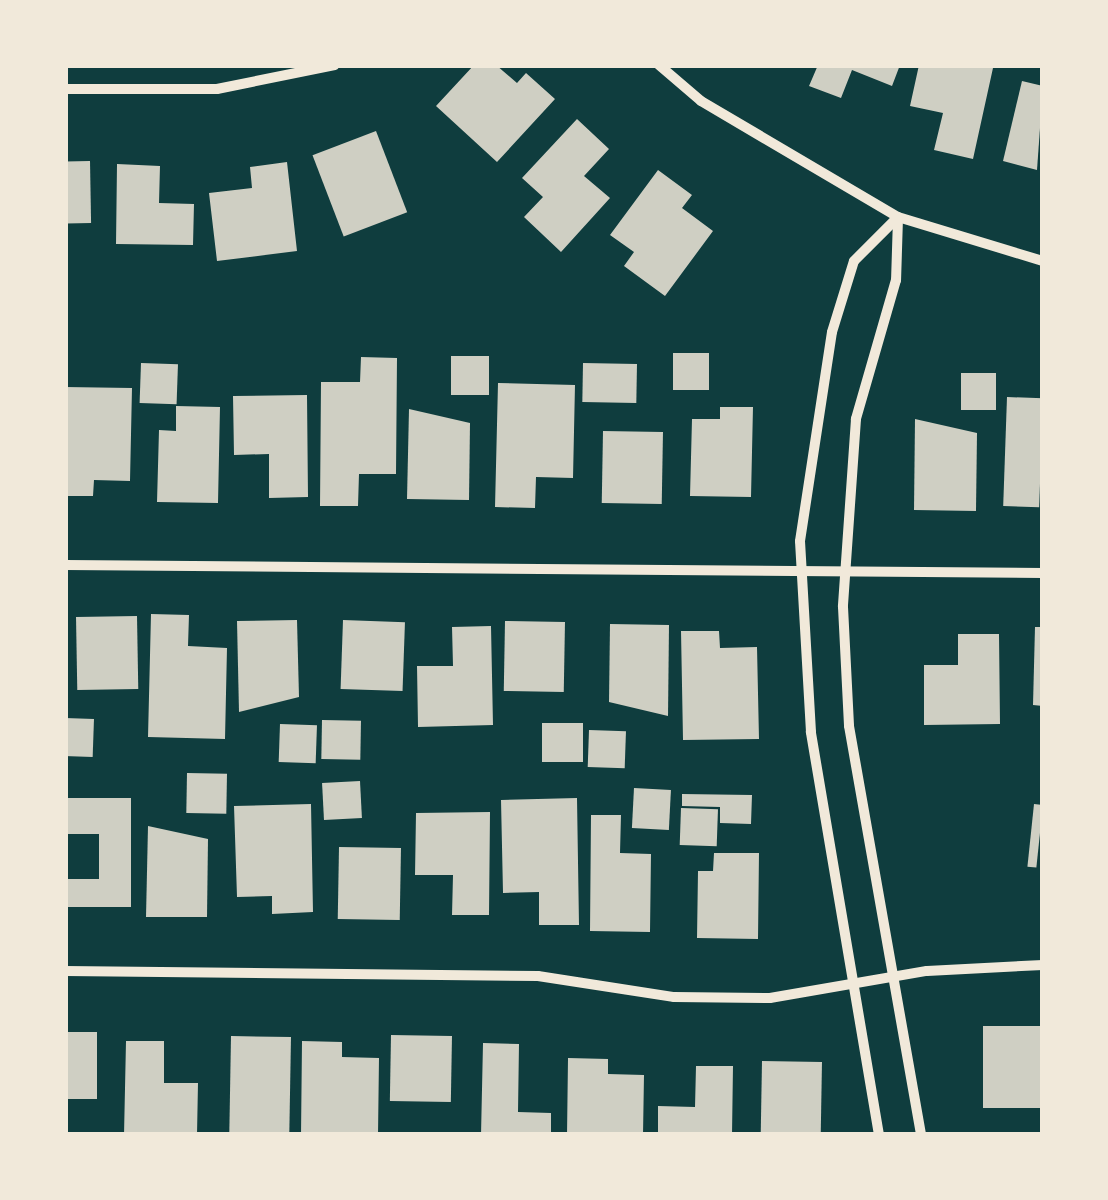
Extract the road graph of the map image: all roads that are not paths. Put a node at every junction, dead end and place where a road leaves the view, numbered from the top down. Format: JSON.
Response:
{"nodes":[{"id":1,"x":335,"y":65,"type":"edge"},
{"id":2,"x":659,"y":65,"type":"edge"},
{"id":3,"x":65,"y":89,"type":"edge"},
{"id":4,"x":898,"y":217,"type":"junction"},
{"id":5,"x":1043,"y":261,"type":"edge"},
{"id":6,"x":65,"y":565,"type":"edge"},
{"id":7,"x":799,"y":569,"type":"junction"},
{"id":8,"x":844,"y":570,"type":"junction"},
{"id":9,"x":1043,"y":573,"type":"edge"},
{"id":10,"x":1043,"y":965,"type":"edge"},
{"id":11,"x":65,"y":971,"type":"edge"},
{"id":12,"x":893,"y":976,"type":"junction"},
{"id":13,"x":854,"y":984,"type":"junction"},
{"id":14,"x":880,"y":1135,"type":"edge"},
{"id":15,"x":921,"y":1135,"type":"edge"}],
"edges":[{"from":1,"to":3,"type":"street"},
{"from":2,"to":4,"type":"street"},
{"from":4,"to":5,"type":"street"},
{"from":4,"to":7,"type":"street"},
{"from":4,"to":8,"type":"street"},
{"from":6,"to":7,"type":"street"},
{"from":7,"to":8,"type":"street"},
{"from":7,"to":13,"type":"street"},
{"from":8,"to":9,"type":"street"},
{"from":8,"to":12,"type":"street"},
{"from":10,"to":12,"type":"street"},
{"from":11,"to":13,"type":"street"},
{"from":12,"to":13,"type":"street"},
{"from":12,"to":15,"type":"street"},
{"from":13,"to":14,"type":"street"}]}
